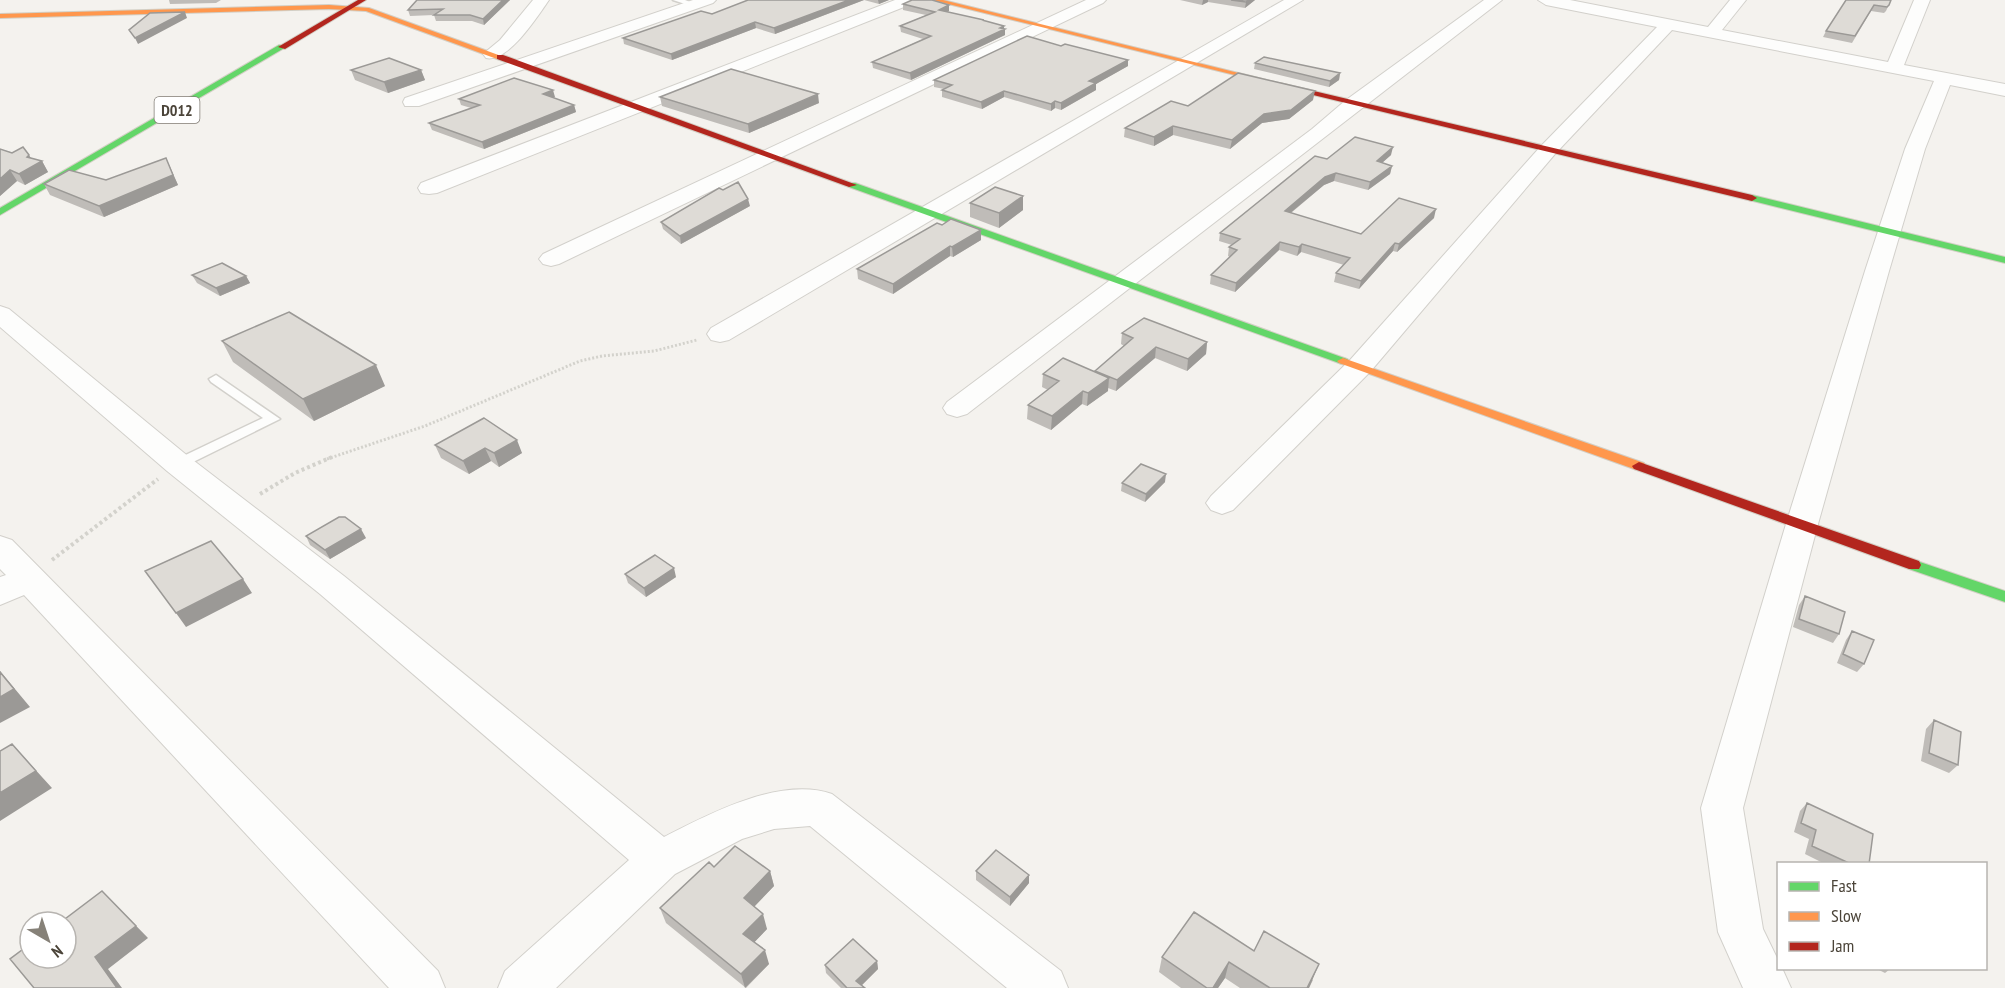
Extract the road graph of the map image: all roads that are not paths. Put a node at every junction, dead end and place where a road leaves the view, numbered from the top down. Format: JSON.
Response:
{"nodes":[{"id":1,"x":541,"y":0,"type":"edge"},
{"id":2,"x":676,"y":0,"type":"edge"},
{"id":3,"x":909,"y":0,"type":"edge"},
{"id":4,"x":935,"y":0,"type":"edge"},
{"id":5,"x":1098,"y":0,"type":"edge"},
{"id":6,"x":1294,"y":0,"type":"edge"},
{"id":7,"x":1494,"y":0,"type":"edge"},
{"id":8,"x":1546,"y":0,"type":"edge"},
{"id":9,"x":1738,"y":0,"type":"edge"},
{"id":10,"x":1922,"y":0,"type":"edge"},
{"id":11,"x":701,"y":2,"type":"edge"},
{"id":12,"x":358,"y":3,"type":"edge"},
{"id":13,"x":0,"y":15,"type":"edge"},
{"id":14,"x":1669,"y":23,"type":"junction"},
{"id":15,"x":1041,"y":26,"type":"junction"},
{"id":16,"x":1712,"y":32,"type":"junction"},
{"id":17,"x":492,"y":54,"type":"junction"},
{"id":18,"x":1186,"y":62,"type":"junction"},
{"id":19,"x":521,"y":64,"type":"junction"},
{"id":20,"x":1894,"y":68,"type":"junction"},
{"id":21,"x":1944,"y":78,"type":"junction"},
{"id":22,"x":2005,"y":90,"type":"edge"},
{"id":23,"x":412,"y":102,"type":"dead end"},
{"id":24,"x":1353,"y":104,"type":"junction"},
{"id":25,"x":637,"y":105,"type":"junction"},
{"id":26,"x":1548,"y":150,"type":"junction"},
{"id":27,"x":771,"y":156,"type":"junction"},
{"id":28,"x":429,"y":188,"type":"dead end"},
{"id":29,"x":0,"y":212,"type":"edge"},
{"id":30,"x":930,"y":212,"type":"junction"},
{"id":31,"x":1889,"y":233,"type":"junction"},
{"id":32,"x":551,"y":259,"type":"dead end"},
{"id":33,"x":2005,"y":260,"type":"edge"},
{"id":34,"x":1124,"y":283,"type":"junction"},
{"id":35,"x":0,"y":314,"type":"edge"},
{"id":36,"x":720,"y":334,"type":"road end"},
{"id":37,"x":1360,"y":366,"type":"junction"},
{"id":38,"x":216,"y":379,"type":"dead end"},
{"id":39,"x":957,"y":408,"type":"dead end"},
{"id":40,"x":178,"y":464,"type":"junction"},
{"id":41,"x":1222,"y":503,"type":"dead end"},
{"id":42,"x":1802,"y":524,"type":"junction"},
{"id":43,"x":0,"y":548,"type":"edge"},
{"id":44,"x":14,"y":585,"type":"edge"},
{"id":45,"x":2005,"y":597,"type":"edge"},
{"id":46,"x":660,"y":860,"type":"junction"},
{"id":47,"x":421,"y":988,"type":"edge"},
{"id":48,"x":522,"y":988,"type":"edge"},
{"id":49,"x":1044,"y":988,"type":"edge"},
{"id":50,"x":1767,"y":988,"type":"edge"}],
"edges":[{"from":1,"to":17,"type":"street"},
{"from":2,"to":11,"type":"lane"},
{"from":3,"to":25,"type":"street"},
{"from":4,"to":15,"type":"street"},
{"from":5,"to":15,"type":"street"},
{"from":6,"to":18,"type":"street"},
{"from":7,"to":24,"type":"street"},
{"from":8,"to":14,"type":"street"},
{"from":9,"to":16,"type":"street"},
{"from":10,"to":20,"type":"street"},
{"from":11,"to":19,"type":"street"},
{"from":12,"to":13,"type":"street"},
{"from":12,"to":17,"type":"street"},
{"from":12,"to":29,"type":"street","number":"D012"},
{"from":14,"to":16,"type":"street"},
{"from":14,"to":26,"type":"street"},
{"from":15,"to":18,"type":"street"},
{"from":15,"to":27,"type":"street"},
{"from":16,"to":20,"type":"street"},
{"from":17,"to":19,"type":"street"},
{"from":18,"to":24,"type":"street"},
{"from":18,"to":30,"type":"street"},
{"from":19,"to":23,"type":"street"},
{"from":19,"to":25,"type":"street"},
{"from":20,"to":21,"type":"street"},
{"from":21,"to":22,"type":"street"},
{"from":21,"to":31,"type":"street"},
{"from":24,"to":26,"type":"street"},
{"from":24,"to":34,"type":"street"},
{"from":25,"to":27,"type":"street"},
{"from":25,"to":28,"type":"street"},
{"from":26,"to":31,"type":"street"},
{"from":26,"to":37,"type":"street"},
{"from":27,"to":30,"type":"street"},
{"from":27,"to":32,"type":"street"},
{"from":30,"to":34,"type":"street"},
{"from":30,"to":36,"type":"street"},
{"from":31,"to":33,"type":"street"},
{"from":31,"to":42,"type":"street"},
{"from":34,"to":37,"type":"street"},
{"from":34,"to":39,"type":"street"},
{"from":35,"to":40,"type":"street"},
{"from":37,"to":41,"type":"street"},
{"from":37,"to":42,"type":"street"},
{"from":38,"to":40,"type":"lane"},
{"from":40,"to":46,"type":"street"},
{"from":42,"to":45,"type":"street"},
{"from":42,"to":50,"type":"street"},
{"from":43,"to":44,"type":"street"},
{"from":44,"to":47,"type":"street"},
{"from":46,"to":48,"type":"street"},
{"from":46,"to":49,"type":"street"}]}
